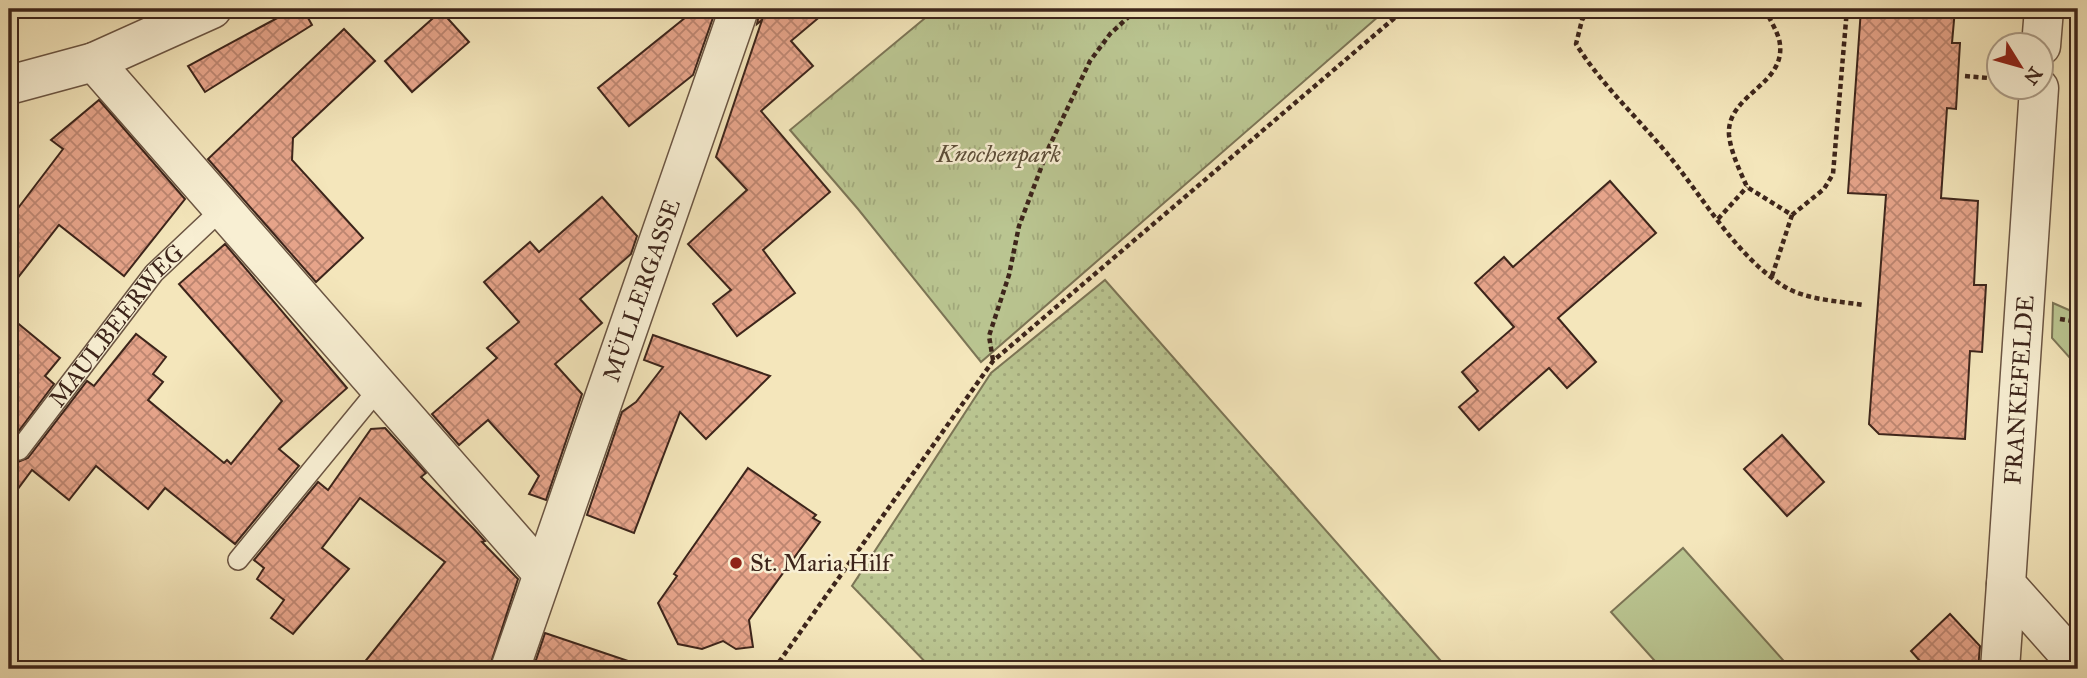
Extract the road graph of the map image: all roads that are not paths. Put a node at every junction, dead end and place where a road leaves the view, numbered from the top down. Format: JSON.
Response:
{"nodes":[{"id":1,"x":212,"y":9,"type":"edge"},
{"id":2,"x":739,"y":9,"type":"edge"},
{"id":3,"x":2044,"y":9,"type":"edge"},
{"id":4,"x":2043,"y":32,"type":"edge"},
{"id":5,"x":94,"y":62,"type":"junction"},
{"id":6,"x":9,"y":85,"type":"edge"},
{"id":7,"x":2038,"y":102,"type":"edge"},
{"id":8,"x":222,"y":209,"type":"junction"},
{"id":9,"x":380,"y":387,"type":"junction"},
{"id":10,"x":19,"y":450,"type":"dead end"},
{"id":11,"x":237,"y":560,"type":"dead end"},
{"id":12,"x":542,"y":573,"type":"junction"},
{"id":13,"x":2006,"y":583,"type":"junction"},
{"id":14,"x":2078,"y":665,"type":"edge"},
{"id":15,"x":510,"y":669,"type":"edge"},
{"id":16,"x":2000,"y":669,"type":"edge"}],
"edges":[{"from":1,"to":5,"type":"street"},
{"from":2,"to":12,"type":"street","name":"MÜLLERGASSE"},
{"from":3,"to":4,"type":"street"},
{"from":5,"to":6,"type":"street"},
{"from":5,"to":8,"type":"street"},
{"from":7,"to":13,"type":"street","name":"FRANKEFELDE"},
{"from":8,"to":9,"type":"street"},
{"from":8,"to":10,"type":"lane","name":"MAULBEERWEG"},
{"from":9,"to":11,"type":"lane"},
{"from":9,"to":12,"type":"street"},
{"from":12,"to":15,"type":"street","name":"MÜLLERGASSE"},
{"from":13,"to":14,"type":"street"},
{"from":13,"to":16,"type":"street","name":"FRANKEFELDE"}]}
